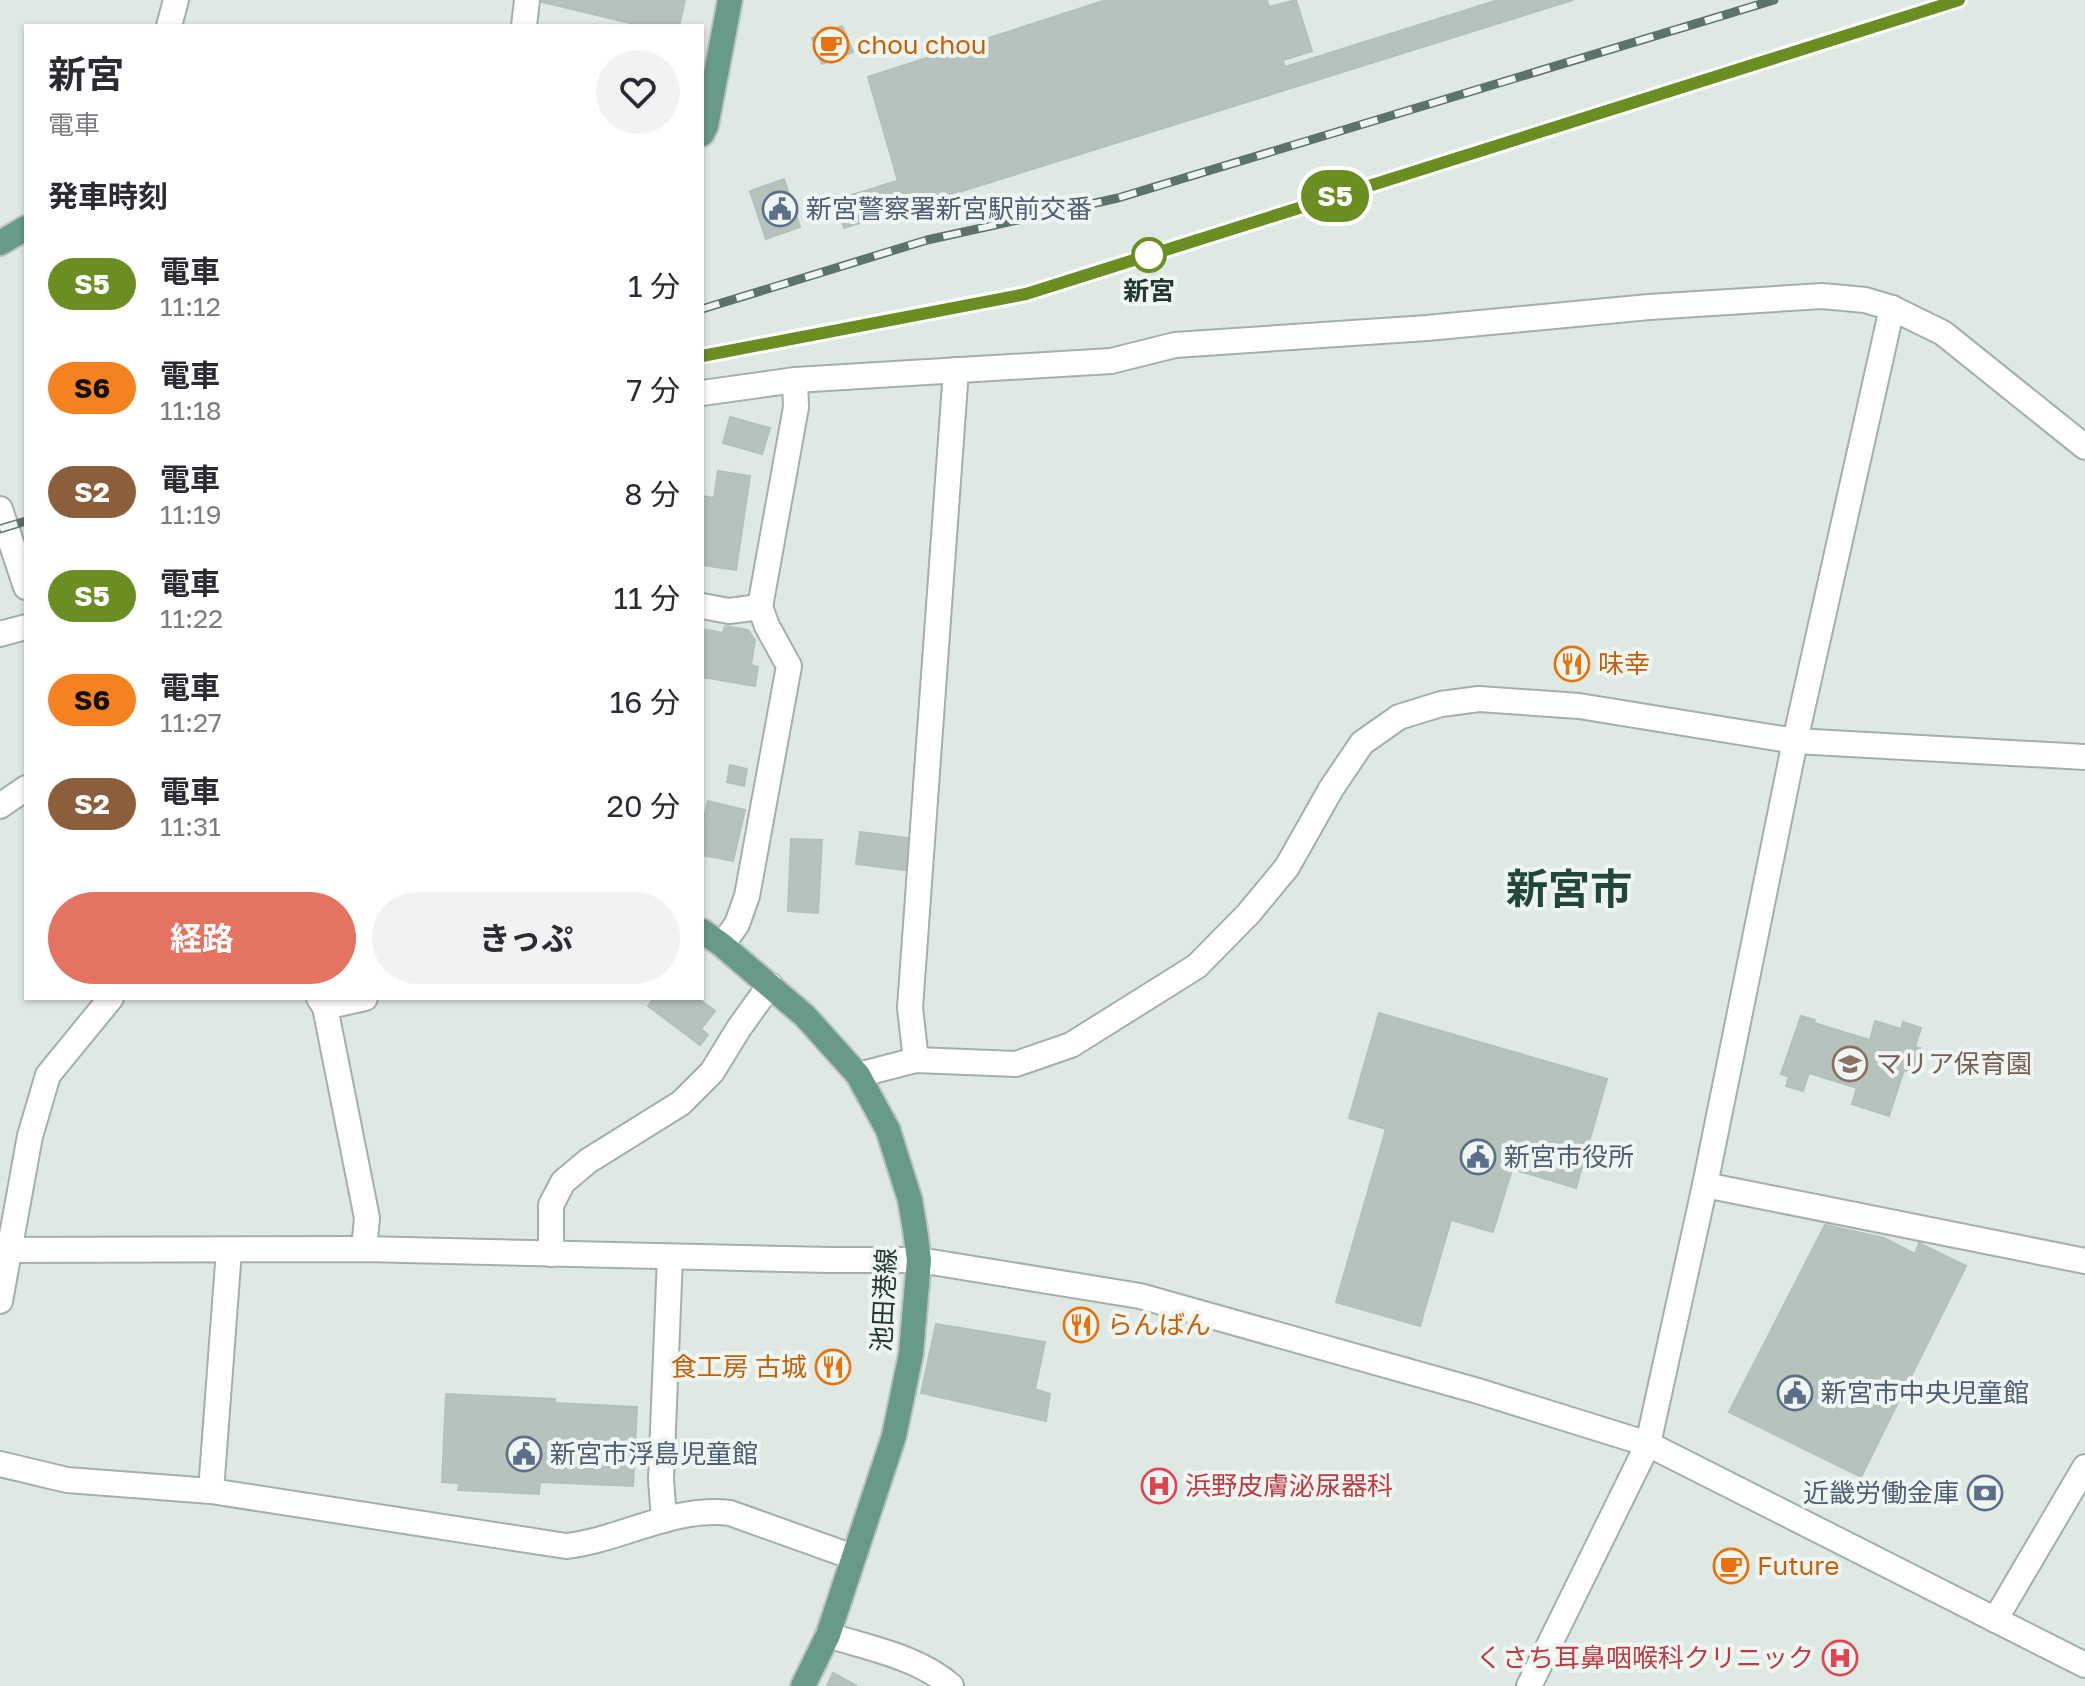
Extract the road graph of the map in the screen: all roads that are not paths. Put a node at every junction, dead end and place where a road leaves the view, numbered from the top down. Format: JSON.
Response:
{"nodes":[{"id":1,"x":176,"y":0,"type":"edge"},
{"id":2,"x":527,"y":0,"type":"edge"},
{"id":3,"x":730,"y":0,"type":"edge"},
{"id":4,"x":170,"y":24,"type":"edge"},
{"id":5,"x":524,"y":24,"type":"edge"},
{"id":6,"x":704,"y":130,"type":"edge"},
{"id":7,"x":24,"y":229,"type":"edge"},
{"id":8,"x":0,"y":243,"type":"edge"},
{"id":9,"x":1892,"y":308,"type":"junction"},
{"id":10,"x":956,"y":370,"type":"junction"},
{"id":11,"x":795,"y":380,"type":"junction"},
{"id":12,"x":704,"y":393,"type":"edge"},
{"id":13,"x":2085,"y":447,"type":"edge"},
{"id":14,"x":0,"y":509,"type":"edge"},
{"id":15,"x":24,"y":581,"type":"edge"},
{"id":16,"x":704,"y":606,"type":"edge"},
{"id":17,"x":760,"y":607,"type":"junction"},
{"id":18,"x":24,"y":628,"type":"edge"},
{"id":19,"x":0,"y":634,"type":"edge"},
{"id":20,"x":1795,"y":741,"type":"junction"},
{"id":21,"x":2085,"y":757,"type":"edge"},
{"id":22,"x":24,"y":789,"type":"edge"},
{"id":23,"x":0,"y":806,"type":"edge"},
{"id":24,"x":712,"y":938,"type":"edge"},
{"id":25,"x":770,"y":985,"type":"junction"},
{"id":26,"x":109,"y":1000,"type":"edge"},
{"id":27,"x":344,"y":1000,"type":"edge"},
{"id":28,"x":322,"y":1002,"type":"edge"},
{"id":29,"x":916,"y":1060,"type":"junction"},
{"id":30,"x":858,"y":1075,"type":"junction"},
{"id":31,"x":1705,"y":1185,"type":"junction"},
{"id":32,"x":364,"y":1249,"type":"junction"},
{"id":33,"x":5,"y":1250,"type":"edge"},
{"id":34,"x":229,"y":1250,"type":"junction"},
{"id":35,"x":551,"y":1254,"type":"junction"},
{"id":36,"x":670,"y":1257,"type":"junction"},
{"id":37,"x":919,"y":1260,"type":"junction"},
{"id":38,"x":2085,"y":1261,"type":"edge"},
{"id":39,"x":0,"y":1301,"type":"edge"},
{"id":40,"x":1648,"y":1444,"type":"junction"},
{"id":41,"x":0,"y":1464,"type":"edge"},
{"id":42,"x":2085,"y":1467,"type":"edge"},
{"id":43,"x":211,"y":1491,"type":"junction"},
{"id":44,"x":664,"y":1520,"type":"junction"},
{"id":45,"x":853,"y":1557,"type":"junction"},
{"id":46,"x":1995,"y":1620,"type":"junction"},
{"id":47,"x":828,"y":1635,"type":"junction"},
{"id":48,"x":2085,"y":1665,"type":"edge"},
{"id":49,"x":803,"y":1686,"type":"edge"},
{"id":50,"x":951,"y":1686,"type":"edge"},
{"id":51,"x":1529,"y":1686,"type":"edge"}],
"edges":[{"from":1,"to":4,"type":"street"},
{"from":2,"to":5,"type":"street"},
{"from":3,"to":6,"type":"main road"},
{"from":7,"to":8,"type":"main road"},
{"from":9,"to":10,"type":"street"},
{"from":9,"to":13,"type":"street"},
{"from":9,"to":20,"type":"street"},
{"from":10,"to":11,"type":"street"},
{"from":10,"to":29,"type":"street"},
{"from":11,"to":12,"type":"street"},
{"from":11,"to":17,"type":"street"},
{"from":14,"to":15,"type":"street"},
{"from":16,"to":17,"type":"street"},
{"from":17,"to":24,"type":"street"},
{"from":18,"to":19,"type":"street"},
{"from":20,"to":21,"type":"street"},
{"from":20,"to":29,"type":"street"},
{"from":20,"to":31,"type":"street"},
{"from":22,"to":23,"type":"street"},
{"from":24,"to":25,"type":"main road","name":"池田港線"},
{"from":25,"to":30,"type":"main road","name":"池田港線"},
{"from":25,"to":35,"type":"street"},
{"from":26,"to":33,"type":"street"},
{"from":27,"to":28,"type":"street"},
{"from":28,"to":32,"type":"street"},
{"from":29,"to":30,"type":"street"},
{"from":30,"to":37,"type":"main road","name":"池田港線"},
{"from":31,"to":38,"type":"street"},
{"from":31,"to":40,"type":"street"},
{"from":32,"to":34,"type":"street"},
{"from":32,"to":35,"type":"street"},
{"from":33,"to":34,"type":"street"},
{"from":33,"to":39,"type":"street"},
{"from":34,"to":43,"type":"street"},
{"from":35,"to":36,"type":"street"},
{"from":36,"to":37,"type":"street"},
{"from":36,"to":44,"type":"street"},
{"from":37,"to":40,"type":"street"},
{"from":37,"to":45,"type":"main road","name":"池田港線"},
{"from":40,"to":46,"type":"street"},
{"from":40,"to":51,"type":"street"},
{"from":41,"to":43,"type":"street"},
{"from":42,"to":46,"type":"street"},
{"from":43,"to":44,"type":"street"},
{"from":44,"to":45,"type":"street"},
{"from":45,"to":47,"type":"main road","name":"池田港線"},
{"from":46,"to":48,"type":"street"},
{"from":47,"to":49,"type":"main road","name":"池田港線"},
{"from":47,"to":50,"type":"street"}]}
